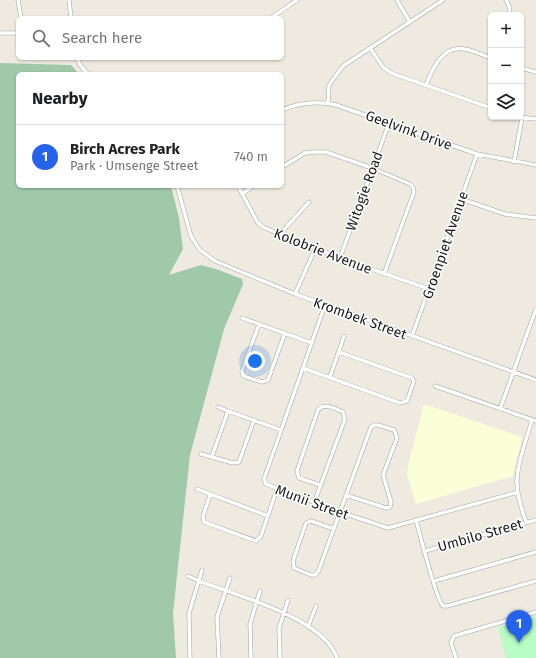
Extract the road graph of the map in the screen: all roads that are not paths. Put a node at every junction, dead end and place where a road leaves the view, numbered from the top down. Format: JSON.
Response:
{"nodes":[{"id":1,"x":18,"y":0,"type":"edge"},
{"id":2,"x":69,"y":0,"type":"edge"},
{"id":3,"x":297,"y":0,"type":"edge"},
{"id":4,"x":397,"y":0,"type":"edge"},
{"id":5,"x":443,"y":0,"type":"edge"},
{"id":6,"x":506,"y":0,"type":"edge"},
{"id":7,"x":510,"y":12,"type":"edge"},
{"id":8,"x":20,"y":16,"type":"edge"},
{"id":9,"x":71,"y":16,"type":"edge"},
{"id":10,"x":274,"y":16,"type":"edge"},
{"id":11,"x":410,"y":22,"type":"junction"},
{"id":12,"x":0,"y":33,"type":"edge"},
{"id":13,"x":16,"y":33,"type":"edge"},
{"id":14,"x":370,"y":48,"type":"junction"},
{"id":15,"x":488,"y":57,"type":"edge"},
{"id":16,"x":78,"y":60,"type":"edge"},
{"id":17,"x":524,"y":69,"type":"edge"},
{"id":18,"x":86,"y":72,"type":"edge"},
{"id":19,"x":536,"y":72,"type":"edge"},
{"id":20,"x":426,"y":86,"type":"junction"},
{"id":21,"x":328,"y":103,"type":"junction"},
{"id":22,"x":488,"y":107,"type":"edge"},
{"id":23,"x":284,"y":109,"type":"edge"},
{"id":24,"x":524,"y":118,"type":"edge"},
{"id":25,"x":536,"y":119,"type":"edge"},
{"id":26,"x":520,"y":120,"type":"edge"},
{"id":27,"x":389,"y":123,"type":"junction"},
{"id":28,"x":477,"y":154,"type":"junction"},
{"id":29,"x":514,"y":162,"type":"junction"},
{"id":30,"x":536,"y":165,"type":"edge"},
{"id":31,"x":284,"y":166,"type":"edge"},
{"id":32,"x":372,"y":168,"type":"junction"},
{"id":33,"x":178,"y":188,"type":"edge"},
{"id":34,"x":239,"y":188,"type":"edge"},
{"id":35,"x":250,"y":188,"type":"edge"},
{"id":36,"x":242,"y":194,"type":"junction"},
{"id":37,"x":461,"y":199,"type":"junction"},
{"id":38,"x":309,"y":202,"type":"dead end"},
{"id":39,"x":536,"y":218,"type":"edge"},
{"id":40,"x":280,"y":234,"type":"junction"},
{"id":41,"x":315,"y":249,"type":"junction"},
{"id":42,"x":340,"y":258,"type":"junction"},
{"id":43,"x":384,"y":274,"type":"junction"},
{"id":44,"x":429,"y":289,"type":"junction"},
{"id":45,"x":295,"y":294,"type":"junction"},
{"id":46,"x":325,"y":305,"type":"junction"},
{"id":47,"x":536,"y":309,"type":"edge"},
{"id":48,"x":242,"y":318,"type":"dead end"},
{"id":49,"x":531,"y":323,"type":"junction"},
{"id":50,"x":259,"y":324,"type":"junction"},
{"id":51,"x":536,"y":325,"type":"edge"},
{"id":52,"x":285,"y":333,"type":"junction"},
{"id":53,"x":344,"y":336,"type":"dead end"},
{"id":54,"x":412,"y":336,"type":"junction"},
{"id":55,"x":312,"y":343,"type":"junction"},
{"id":56,"x":339,"y":352,"type":"junction"},
{"id":57,"x":303,"y":368,"type":"junction"},
{"id":58,"x":513,"y":372,"type":"junction"},
{"id":59,"x":330,"y":377,"type":"junction"},
{"id":60,"x":536,"y":380,"type":"edge"},
{"id":61,"x":435,"y":386,"type":"dead end"},
{"id":62,"x":218,"y":407,"type":"dead end"},
{"id":63,"x":500,"y":409,"type":"junction"},
{"id":64,"x":228,"y":413,"type":"junction"},
{"id":65,"x":254,"y":420,"type":"junction"},
{"id":66,"x":534,"y":421,"type":"edge"},
{"id":67,"x":281,"y":430,"type":"junction"},
{"id":68,"x":202,"y":454,"type":"dead end"},
{"id":69,"x":212,"y":456,"type":"junction"},
{"id":70,"x":320,"y":485,"type":"junction"},
{"id":71,"x":277,"y":489,"type":"junction"},
{"id":72,"x":197,"y":490,"type":"dead end"},
{"id":73,"x":518,"y":492,"type":"junction"},
{"id":74,"x":210,"y":495,"type":"junction"},
{"id":75,"x":346,"y":495,"type":"junction"},
{"id":76,"x":314,"y":503,"type":"junction"},
{"id":77,"x":340,"y":512,"type":"junction"},
{"id":78,"x":268,"y":516,"type":"junction"},
{"id":79,"x":416,"y":520,"type":"junction"},
{"id":80,"x":536,"y":520,"type":"edge"},
{"id":81,"x":526,"y":522,"type":"junction"},
{"id":82,"x":334,"y":529,"type":"junction"},
{"id":83,"x":425,"y":551,"type":"junction"},
{"id":84,"x":535,"y":552,"type":"edge"},
{"id":85,"x":536,"y":558,"type":"edge"},
{"id":86,"x":202,"y":570,"type":"dead end"},
{"id":87,"x":188,"y":576,"type":"dead end"},
{"id":88,"x":230,"y":578,"type":"dead end"},
{"id":89,"x":434,"y":581,"type":"junction"},
{"id":90,"x":536,"y":581,"type":"edge"},
{"id":91,"x":199,"y":582,"type":"junction"},
{"id":92,"x":226,"y":591,"type":"junction"},
{"id":93,"x":260,"y":591,"type":"dead end"},
{"id":94,"x":288,"y":600,"type":"dead end"},
{"id":95,"x":257,"y":602,"type":"junction"},
{"id":96,"x":316,"y":606,"type":"dead end"},
{"id":97,"x":536,"y":612,"type":"edge"},
{"id":98,"x":284,"y":613,"type":"junction"},
{"id":99,"x":308,"y":627,"type":"junction"},
{"id":100,"x":190,"y":658,"type":"edge"},
{"id":101,"x":219,"y":658,"type":"edge"},
{"id":102,"x":250,"y":658,"type":"edge"},
{"id":103,"x":280,"y":658,"type":"edge"},
{"id":104,"x":337,"y":658,"type":"edge"},
{"id":105,"x":456,"y":658,"type":"edge"}],
"edges":[{"from":1,"to":8,"type":"street"},
{"from":2,"to":9,"type":"street"},
{"from":3,"to":10,"type":"street"},
{"from":4,"to":11,"type":"street"},
{"from":5,"to":11,"type":"street"},
{"from":6,"to":7,"type":"street"},
{"from":11,"to":14,"type":"street"},
{"from":12,"to":13,"type":"street"},
{"from":14,"to":20,"type":"street"},
{"from":14,"to":21,"type":"street"},
{"from":15,"to":20,"type":"street"},
{"from":16,"to":18,"type":"street"},
{"from":17,"to":19,"type":"street"},
{"from":20,"to":22,"type":"street"},
{"from":21,"to":23,"type":"street","name":"Geelvink Drive"},
{"from":21,"to":27,"type":"street","name":"Geelvink Drive"},
{"from":24,"to":25,"type":"street"},
{"from":26,"to":29,"type":"street"},
{"from":27,"to":28,"type":"street","name":"Geelvink Drive"},
{"from":27,"to":32,"type":"street","name":"Witogie Road"},
{"from":28,"to":29,"type":"street","name":"Geelvink Drive"},
{"from":28,"to":37,"type":"street","name":"Groenpiet Avenue"},
{"from":29,"to":30,"type":"street","name":"Geelvink Drive"},
{"from":31,"to":32,"type":"street"},
{"from":32,"to":42,"type":"street","name":"Witogie Road"},
{"from":32,"to":43,"type":"street"},
{"from":33,"to":45,"type":"street","name":"Krombek Street"},
{"from":34,"to":36,"type":"street","name":"Kolobrie Avenue"},
{"from":35,"to":36,"type":"street"},
{"from":36,"to":40,"type":"street","name":"Kolobrie Avenue"},
{"from":37,"to":39,"type":"street"},
{"from":37,"to":44,"type":"street","name":"Groenpiet Avenue"},
{"from":38,"to":40,"type":"street"},
{"from":40,"to":41,"type":"street","name":"Kolobrie Avenue"},
{"from":41,"to":42,"type":"street","name":"Kolobrie Avenue"},
{"from":41,"to":45,"type":"street"},
{"from":42,"to":43,"type":"street","name":"Kolobrie Avenue"},
{"from":43,"to":44,"type":"street","name":"Kolobrie Avenue"},
{"from":44,"to":54,"type":"street","name":"Groenpiet Avenue"},
{"from":45,"to":46,"type":"street","name":"Krombek Street"},
{"from":46,"to":54,"type":"street","name":"Krombek Street"},
{"from":46,"to":55,"type":"street","name":"Munii Street"},
{"from":47,"to":49,"type":"street"},
{"from":48,"to":50,"type":"street"},
{"from":49,"to":51,"type":"street"},
{"from":49,"to":58,"type":"street"},
{"from":50,"to":52,"type":"street"},
{"from":50,"to":52,"type":"street"},
{"from":52,"to":55,"type":"street"},
{"from":53,"to":56,"type":"street"},
{"from":54,"to":58,"type":"street","name":"Krombek Street"},
{"from":55,"to":57,"type":"street","name":"Munii Street"},
{"from":56,"to":59,"type":"street"},
{"from":56,"to":59,"type":"street"},
{"from":57,"to":59,"type":"street"},
{"from":57,"to":67,"type":"street","name":"Munii Street"},
{"from":58,"to":60,"type":"street","name":"Krombek Street"},
{"from":58,"to":63,"type":"street"},
{"from":61,"to":63,"type":"street"},
{"from":62,"to":64,"type":"street"},
{"from":63,"to":66,"type":"street"},
{"from":64,"to":65,"type":"street"},
{"from":64,"to":69,"type":"street"},
{"from":65,"to":67,"type":"street"},
{"from":65,"to":69,"type":"street"},
{"from":66,"to":73,"type":"street"},
{"from":67,"to":71,"type":"street","name":"Munii Street"},
{"from":68,"to":69,"type":"street"},
{"from":70,"to":70,"type":"street"},
{"from":70,"to":76,"type":"street"},
{"from":71,"to":76,"type":"street","name":"Munii Street"},
{"from":71,"to":78,"type":"street"},
{"from":72,"to":74,"type":"street"},
{"from":73,"to":79,"type":"street","name":"Munii Street"},
{"from":73,"to":81,"type":"street"},
{"from":74,"to":78,"type":"street"},
{"from":74,"to":78,"type":"street"},
{"from":75,"to":75,"type":"street"},
{"from":75,"to":77,"type":"street"},
{"from":76,"to":77,"type":"street","name":"Munii Street"},
{"from":77,"to":79,"type":"street","name":"Munii Street"},
{"from":77,"to":82,"type":"street"},
{"from":79,"to":83,"type":"street"},
{"from":80,"to":81,"type":"street","name":"Umbilo Street"},
{"from":81,"to":83,"type":"street","name":"Umbilo Street"},
{"from":82,"to":82,"type":"street"},
{"from":83,"to":89,"type":"street"},
{"from":84,"to":85,"type":"street"},
{"from":84,"to":89,"type":"street"},
{"from":86,"to":91,"type":"street"},
{"from":87,"to":91,"type":"street"},
{"from":88,"to":92,"type":"street"},
{"from":89,"to":90,"type":"street"},
{"from":91,"to":92,"type":"street"},
{"from":91,"to":100,"type":"street"},
{"from":92,"to":95,"type":"street"},
{"from":92,"to":101,"type":"street"},
{"from":93,"to":95,"type":"street"},
{"from":94,"to":98,"type":"street"},
{"from":95,"to":98,"type":"street"},
{"from":95,"to":102,"type":"street"},
{"from":96,"to":99,"type":"street"},
{"from":97,"to":105,"type":"street"},
{"from":98,"to":99,"type":"street"},
{"from":98,"to":103,"type":"street"},
{"from":99,"to":104,"type":"street"}]}
